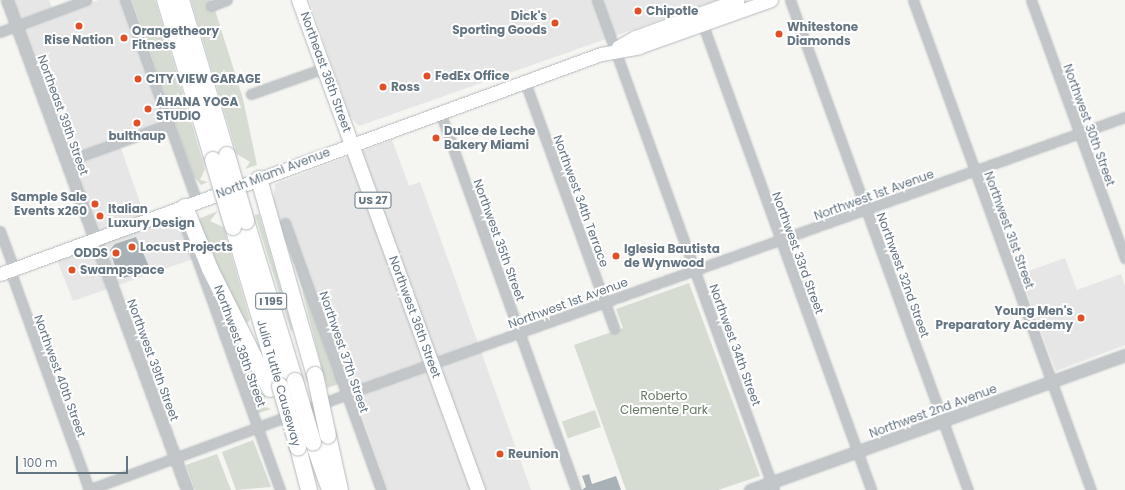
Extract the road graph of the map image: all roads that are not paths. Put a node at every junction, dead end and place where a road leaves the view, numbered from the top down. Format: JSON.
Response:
{"nodes":[{"id":1,"x":7,"y":0,"type":"edge"},
{"id":2,"x":86,"y":0,"type":"edge"},
{"id":3,"x":125,"y":0,"type":"edge"},
{"id":4,"x":165,"y":0,"type":"edge"},
{"id":5,"x":181,"y":0,"type":"edge"},
{"id":6,"x":227,"y":0,"type":"edge"},
{"id":7,"x":300,"y":0,"type":"edge"},
{"id":8,"x":597,"y":0,"type":"edge"},
{"id":9,"x":737,"y":0,"type":"edge"},
{"id":10,"x":754,"y":0,"type":"edge"},
{"id":11,"x":771,"y":0,"type":"edge"},
{"id":12,"x":790,"y":0,"type":"edge"},
{"id":13,"x":913,"y":0,"type":"edge"},
{"id":14,"x":1031,"y":0,"type":"edge"},
{"id":15,"x":211,"y":6,"type":"dead end"},
{"id":16,"x":703,"y":25,"type":"junction"},
{"id":17,"x":16,"y":26,"type":"junction"},
{"id":18,"x":0,"y":32,"type":"edge"},
{"id":19,"x":676,"y":34,"type":"junction"},
{"id":20,"x":615,"y":50,"type":"junction"},
{"id":21,"x":324,"y":68,"type":"junction"},
{"id":22,"x":525,"y":82,"type":"junction"},
{"id":23,"x":251,"y":94,"type":"dead end"},
{"id":24,"x":440,"y":112,"type":"junction"},
{"id":25,"x":1125,"y":117,"type":"edge"},
{"id":26,"x":170,"y":124,"type":"junction"},
{"id":27,"x":1079,"y":134,"type":"junction"},
{"id":28,"x":352,"y":143,"type":"junction"},
{"id":29,"x":220,"y":157,"type":"junction"},
{"id":30,"x":67,"y":161,"type":"junction"},
{"id":31,"x":975,"y":171,"type":"junction"},
{"id":32,"x":259,"y":179,"type":"junction"},
{"id":33,"x":187,"y":206,"type":"junction"},
{"id":34,"x":867,"y":210,"type":"junction"},
{"id":35,"x":285,"y":223,"type":"dead end"},
{"id":36,"x":0,"y":232,"type":"edge"},
{"id":37,"x":95,"y":239,"type":"junction"},
{"id":38,"x":781,"y":242,"type":"junction"},
{"id":39,"x":1125,"y":258,"type":"edge"},
{"id":40,"x":8,"y":271,"type":"edge"},
{"id":41,"x":696,"y":272,"type":"junction"},
{"id":42,"x":605,"y":303,"type":"junction"},
{"id":43,"x":614,"y":328,"type":"dead end"},
{"id":44,"x":519,"y":334,"type":"junction"},
{"id":45,"x":1125,"y":355,"type":"edge"},
{"id":46,"x":433,"y":365,"type":"junction"},
{"id":47,"x":1053,"y":381,"type":"junction"},
{"id":48,"x":282,"y":386,"type":"junction"},
{"id":49,"x":347,"y":394,"type":"junction"},
{"id":50,"x":943,"y":421,"type":"junction"},
{"id":51,"x":257,"y":428,"type":"junction"},
{"id":52,"x":321,"y":439,"type":"junction"},
{"id":53,"x":858,"y":451,"type":"junction"},
{"id":54,"x":175,"y":458,"type":"junction"},
{"id":55,"x":307,"y":483,"type":"edge"},
{"id":56,"x":773,"y":486,"type":"edge"},
{"id":57,"x":89,"y":490,"type":"edge"},
{"id":58,"x":187,"y":490,"type":"edge"},
{"id":59,"x":280,"y":490,"type":"edge"},
{"id":60,"x":325,"y":490,"type":"edge"},
{"id":61,"x":330,"y":490,"type":"edge"},
{"id":62,"x":340,"y":490,"type":"edge"},
{"id":63,"x":381,"y":490,"type":"edge"},
{"id":64,"x":478,"y":490,"type":"edge"},
{"id":65,"x":576,"y":490,"type":"edge"},
{"id":66,"x":750,"y":490,"type":"edge"},
{"id":67,"x":871,"y":490,"type":"edge"},
{"id":68,"x":968,"y":490,"type":"edge"},
{"id":69,"x":1091,"y":490,"type":"edge"}],
"edges":[{"from":1,"to":17,"type":"street","name":"Northeast 39th Street"},
{"from":2,"to":17,"type":"street"},
{"from":3,"to":26,"type":"street","name":"Northwest 38th Street"},
{"from":4,"to":29,"type":"highway","name":"Julia Tuttle Causeway","number":"I 195"},
{"from":5,"to":29,"type":"highway","name":"Julia Tuttle Causeway","number":"I 195"},
{"from":6,"to":15,"type":"street"},
{"from":7,"to":21,"type":"main road","name":"Northeast 36th Street","number":"US 27"},
{"from":8,"to":20,"type":"street","name":"Northwest 34th Street"},
{"from":9,"to":20,"type":"main road","name":"North Miami Avenue"},
{"from":10,"to":19,"type":"main road"},
{"from":11,"to":16,"type":"main road","name":"North Miami Avenue"},
{"from":12,"to":34,"type":"street","name":"Northwest 32nd Street"},
{"from":13,"to":31,"type":"street","name":"Northwest 31st Street"},
{"from":14,"to":27,"type":"street","name":"Northwest 30th Street"},
{"from":16,"to":19,"type":"main road","name":"North Miami Avenue"},
{"from":16,"to":38,"type":"street","name":"Northwest 33rd Street"},
{"from":17,"to":18,"type":"street"},
{"from":17,"to":30,"type":"street","name":"Northeast 39th Street"},
{"from":19,"to":20,"type":"main road","name":"North Miami Avenue"},
{"from":20,"to":22,"type":"main road","name":"North Miami Avenue"},
{"from":20,"to":41,"type":"street","name":"Northwest 34th Street"},
{"from":21,"to":23,"type":"street"},
{"from":21,"to":28,"type":"main road","name":"Northeast 36th Street","number":"US 27"},
{"from":22,"to":24,"type":"main road","name":"North Miami Avenue"},
{"from":22,"to":42,"type":"street","name":"Northwest 34th Terrace"},
{"from":24,"to":28,"type":"main road","name":"North Miami Avenue"},
{"from":24,"to":44,"type":"street","name":"Northwest 35th Street"},
{"from":25,"to":27,"type":"street","name":"Northwest 1st Avenue"},
{"from":26,"to":30,"type":"street"},
{"from":26,"to":33,"type":"street","name":"Northwest 38th Street"},
{"from":27,"to":31,"type":"street","name":"Northwest 1st Avenue"},
{"from":27,"to":39,"type":"street","name":"Northwest 30th Street"},
{"from":28,"to":32,"type":"main road","name":"North Miami Avenue"},
{"from":28,"to":46,"type":"main road","name":"Northwest 36th Street","number":"US 27"},
{"from":29,"to":48,"type":"highway","name":"Julia Tuttle Causeway","number":"I 195","bridge":true},
{"from":30,"to":37,"type":"street","name":"Northeast 39th Street"},
{"from":31,"to":34,"type":"street","name":"Northwest 1st Avenue"},
{"from":31,"to":47,"type":"street","name":"Northwest 31st Street"},
{"from":32,"to":33,"type":"main road","name":"North Miami Avenue"},
{"from":32,"to":52,"type":"highway","bridge":true},
{"from":33,"to":37,"type":"main road","name":"North Miami Avenue"},
{"from":33,"to":48,"type":"highway"},
{"from":33,"to":51,"type":"street","name":"Northwest 38th Street"},
{"from":34,"to":38,"type":"street","name":"Northwest 1st Avenue"},
{"from":34,"to":50,"type":"street","name":"Northwest 32nd Street"},
{"from":35,"to":49,"type":"street","name":"Northwest 37th Street"},
{"from":36,"to":40,"type":"street","name":"Northwest 40th Street"},
{"from":37,"to":40,"type":"main road","name":"North Miami Avenue"},
{"from":37,"to":54,"type":"street","name":"Northwest 39th Street"},
{"from":38,"to":41,"type":"street","name":"Northwest 1st Avenue"},
{"from":38,"to":53,"type":"street","name":"Northwest 33rd Street"},
{"from":40,"to":57,"type":"street","name":"Northwest 40th Street"},
{"from":41,"to":42,"type":"street","name":"Northwest 1st Avenue"},
{"from":41,"to":56,"type":"street","name":"Northwest 34th Street"},
{"from":42,"to":43,"type":"street","name":"Northwest 34th Terrace"},
{"from":42,"to":44,"type":"street","name":"Northwest 1st Avenue"},
{"from":44,"to":46,"type":"street","name":"Northwest 1st Avenue"},
{"from":44,"to":65,"type":"street","name":"Northwest 35th Street"},
{"from":45,"to":47,"type":"street","name":"Northwest 2nd Avenue"},
{"from":46,"to":49,"type":"street","name":"Northwest 1st Avenue"},
{"from":46,"to":64,"type":"main road","name":"Northwest 36th Street","number":"US 27"},
{"from":47,"to":50,"type":"street","name":"Northwest 2nd Avenue"},
{"from":47,"to":69,"type":"street","name":"Northwest 31st Street"},
{"from":48,"to":52,"type":"highway","name":"Julia Tuttle Causeway","number":"I 195","bridge":true},
{"from":48,"to":55,"type":"highway","name":"Julia Tuttle Causeway","number":"I 195","bridge":true},
{"from":49,"to":51,"type":"street","name":"Northwest 1st Avenue"},
{"from":49,"to":63,"type":"street","name":"Northwest 37th Street"},
{"from":50,"to":53,"type":"street","name":"Northwest 2nd Avenue"},
{"from":50,"to":68,"type":"street","name":"Northwest 32nd Street"},
{"from":51,"to":54,"type":"street","name":"Northwest 1st Avenue"},
{"from":51,"to":59,"type":"street","name":"Northwest 38th Street"},
{"from":52,"to":60,"type":"highway"},
{"from":52,"to":61,"type":"highway"},
{"from":52,"to":62,"type":"highway"},
{"from":53,"to":56,"type":"street","name":"Northwest 2nd Avenue"},
{"from":53,"to":67,"type":"street","name":"Northwest 33rd Street"},
{"from":54,"to":57,"type":"street","name":"Northwest 1st Avenue"},
{"from":54,"to":58,"type":"street","name":"Northwest 39th Street"},
{"from":56,"to":66,"type":"street","name":"Northwest 2nd Avenue"}]}
